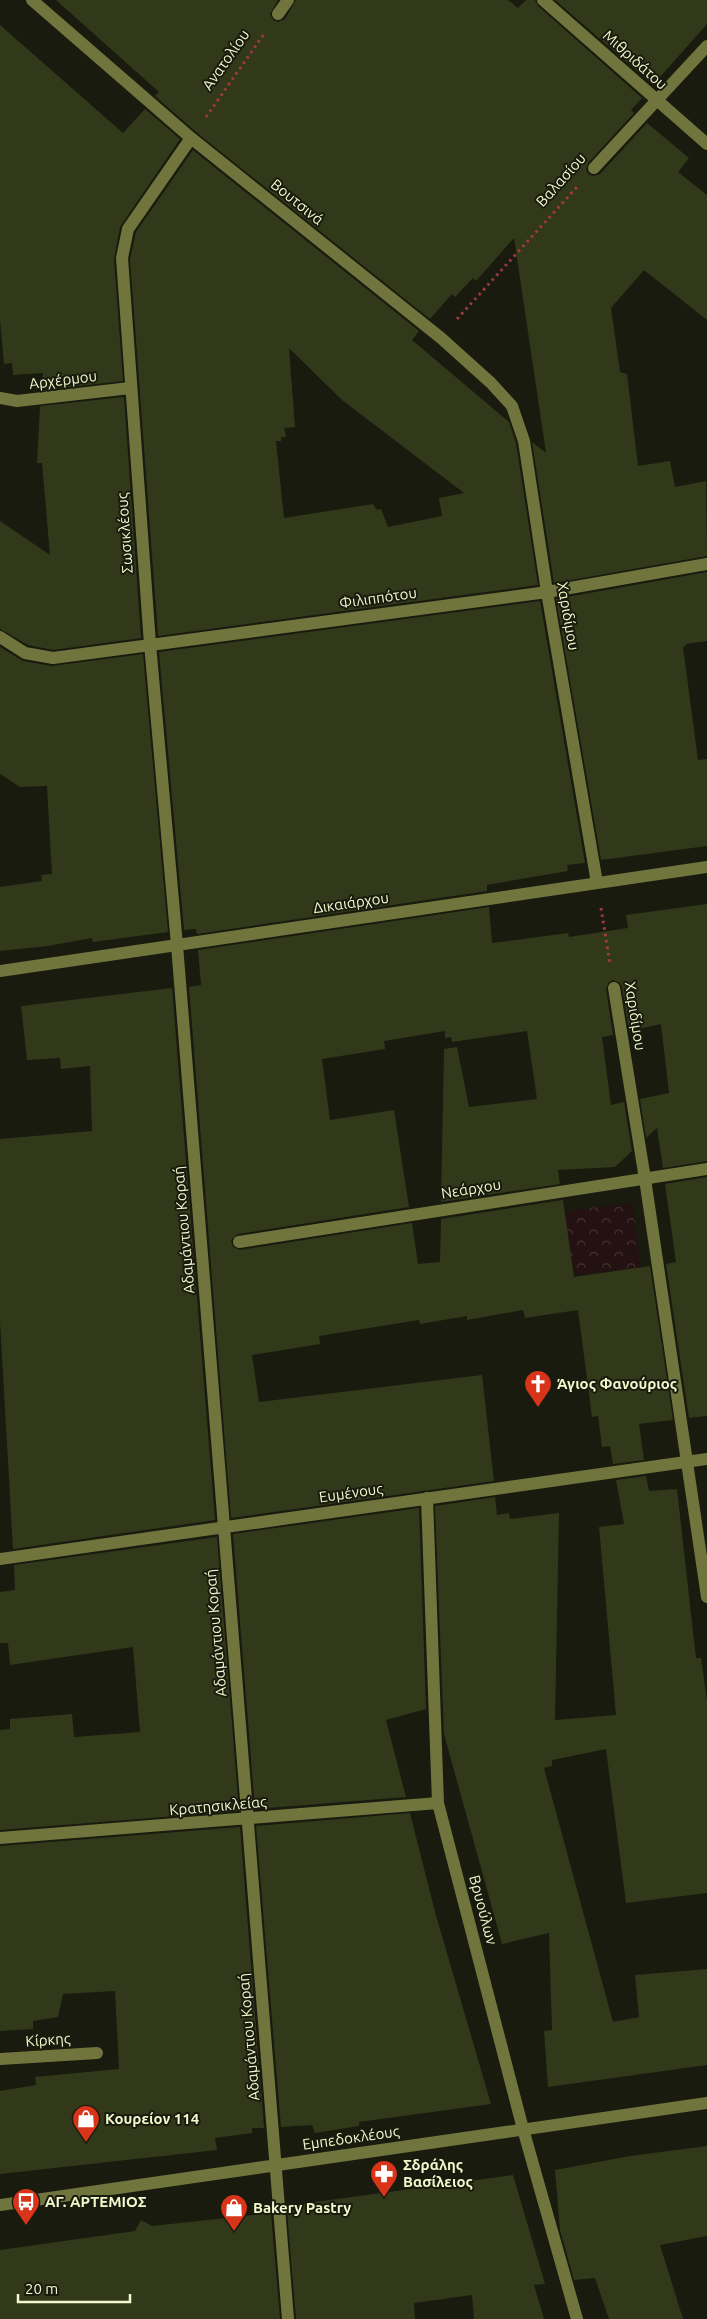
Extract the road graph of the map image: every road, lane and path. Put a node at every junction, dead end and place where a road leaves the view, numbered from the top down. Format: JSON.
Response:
{"nodes":[{"id":1,"x":32,"y":0,"type":"edge"},
{"id":2,"x":288,"y":0,"type":"edge"},
{"id":3,"x":543,"y":0,"type":"edge"},
{"id":4,"x":278,"y":14,"type":"joint"},
{"id":5,"x":707,"y":46,"type":"edge"},
{"id":6,"x":655,"y":100,"type":"junction"},
{"id":7,"x":191,"y":138,"type":"junction"},
{"id":8,"x":707,"y":144,"type":"edge"},
{"id":9,"x":594,"y":168,"type":"joint"},
{"id":10,"x":441,"y":338,"type":"junction"},
{"id":11,"x":130,"y":388,"type":"junction"},
{"id":12,"x":0,"y":398,"type":"edge"},
{"id":13,"x":524,"y":441,"type":"joint"},
{"id":14,"x":707,"y":564,"type":"edge"},
{"id":15,"x":547,"y":592,"type":"junction"},
{"id":16,"x":0,"y":637,"type":"edge"},
{"id":17,"x":150,"y":644,"type":"junction"},
{"id":18,"x":707,"y":867,"type":"edge"},
{"id":19,"x":597,"y":883,"type":"junction"},
{"id":20,"x":177,"y":945,"type":"junction"},
{"id":21,"x":0,"y":971,"type":"edge"},
{"id":22,"x":614,"y":988,"type":"joint"},
{"id":23,"x":707,"y":1170,"type":"edge"},
{"id":24,"x":645,"y":1178,"type":"junction"},
{"id":25,"x":240,"y":1242,"type":"dead end"},
{"id":26,"x":707,"y":1459,"type":"edge"},
{"id":27,"x":687,"y":1462,"type":"junction"},
{"id":28,"x":427,"y":1498,"type":"junction"},
{"id":29,"x":224,"y":1527,"type":"junction"},
{"id":30,"x":0,"y":1558,"type":"edge"},
{"id":31,"x":707,"y":1597,"type":"edge"},
{"id":32,"x":438,"y":1803,"type":"junction"},
{"id":33,"x":248,"y":1820,"type":"junction"},
{"id":34,"x":0,"y":1838,"type":"edge"},
{"id":35,"x":97,"y":2053,"type":"dead end"},
{"id":36,"x":0,"y":2059,"type":"edge"},
{"id":37,"x":707,"y":2103,"type":"edge"},
{"id":38,"x":523,"y":2129,"type":"junction"},
{"id":39,"x":276,"y":2165,"type":"junction"},
{"id":40,"x":0,"y":2205,"type":"edge"},
{"id":41,"x":288,"y":2319,"type":"edge"},
{"id":42,"x":578,"y":2319,"type":"edge"}],
"edges":[{"from":1,"to":7,"type":"street","name":"Βουτσινά"},
{"from":2,"to":4,"type":"street"},
{"from":3,"to":6,"type":"street","name":"Μιθριδάτου"},
{"from":4,"to":7,"type":"path","name":"Ανατολίου"},
{"from":5,"to":6,"type":"street","name":"Βαλασίου"},
{"from":6,"to":8,"type":"street","name":"Μιθριδάτου"},
{"from":6,"to":9,"type":"street","name":"Βαλασίου"},
{"from":7,"to":10,"type":"street","name":"Βουτσινά"},
{"from":7,"to":11,"type":"street","name":"Σωσικλέους"},
{"from":9,"to":10,"type":"path","name":"Βαλασίου"},
{"from":10,"to":13,"type":"street","name":"Βουτσινά"},
{"from":11,"to":12,"type":"street","name":"Αρχέρμου"},
{"from":11,"to":17,"type":"street","name":"Σωσικλέους"},
{"from":13,"to":15,"type":"street","name":"Χαριδίμου"},
{"from":14,"to":15,"type":"street","name":"Φιλιππότου"},
{"from":15,"to":17,"type":"street","name":"Φιλιππότου"},
{"from":15,"to":19,"type":"street","name":"Χαριδίμου"},
{"from":16,"to":17,"type":"street","name":"Φιλιππότου"},
{"from":17,"to":20,"type":"street","name":"Σωσικλέους"},
{"from":18,"to":19,"type":"street","name":"Δικαιάρχου"},
{"from":19,"to":20,"type":"street","name":"Δικαιάρχου"},
{"from":19,"to":22,"type":"path","name":"Χαριδίμου"},
{"from":20,"to":21,"type":"street","name":"Δικαιάρχου"},
{"from":20,"to":29,"type":"street","name":"Αδαμάντιου Κοραή"},
{"from":22,"to":24,"type":"street","name":"Χαριδίμου"},
{"from":23,"to":24,"type":"street","name":"Νεάρχου"},
{"from":24,"to":25,"type":"street","name":"Νεάρχου"},
{"from":24,"to":27,"type":"street","name":"Χαριδίμου"},
{"from":26,"to":27,"type":"street","name":"Ευμένους"},
{"from":27,"to":28,"type":"street","name":"Ευμένους"},
{"from":27,"to":31,"type":"street","name":"Χαριδίμου"},
{"from":28,"to":29,"type":"street","name":"Ευμένους"},
{"from":28,"to":32,"type":"street","name":"Βρυούλων"},
{"from":29,"to":30,"type":"street","name":"Ευμένους"},
{"from":29,"to":33,"type":"street","name":"Αδαμάντιου Κοραή"},
{"from":32,"to":33,"type":"street","name":"Κρατησικλείας"},
{"from":32,"to":38,"type":"street","name":"Βρυούλων"},
{"from":33,"to":34,"type":"street","name":"Κρατησικλείας"},
{"from":33,"to":39,"type":"street","name":"Αδαμάντιου Κοραή"},
{"from":35,"to":36,"type":"street","name":"Κίρκης"},
{"from":37,"to":38,"type":"street","name":"Εμπεδοκλέους"},
{"from":38,"to":39,"type":"street","name":"Εμπεδοκλέους"},
{"from":38,"to":42,"type":"street","name":"Βρυούλων"},
{"from":39,"to":40,"type":"street","name":"Εμπεδοκλέους"},
{"from":39,"to":41,"type":"street","name":"Αδαμάντιου Κοραή"}]}
